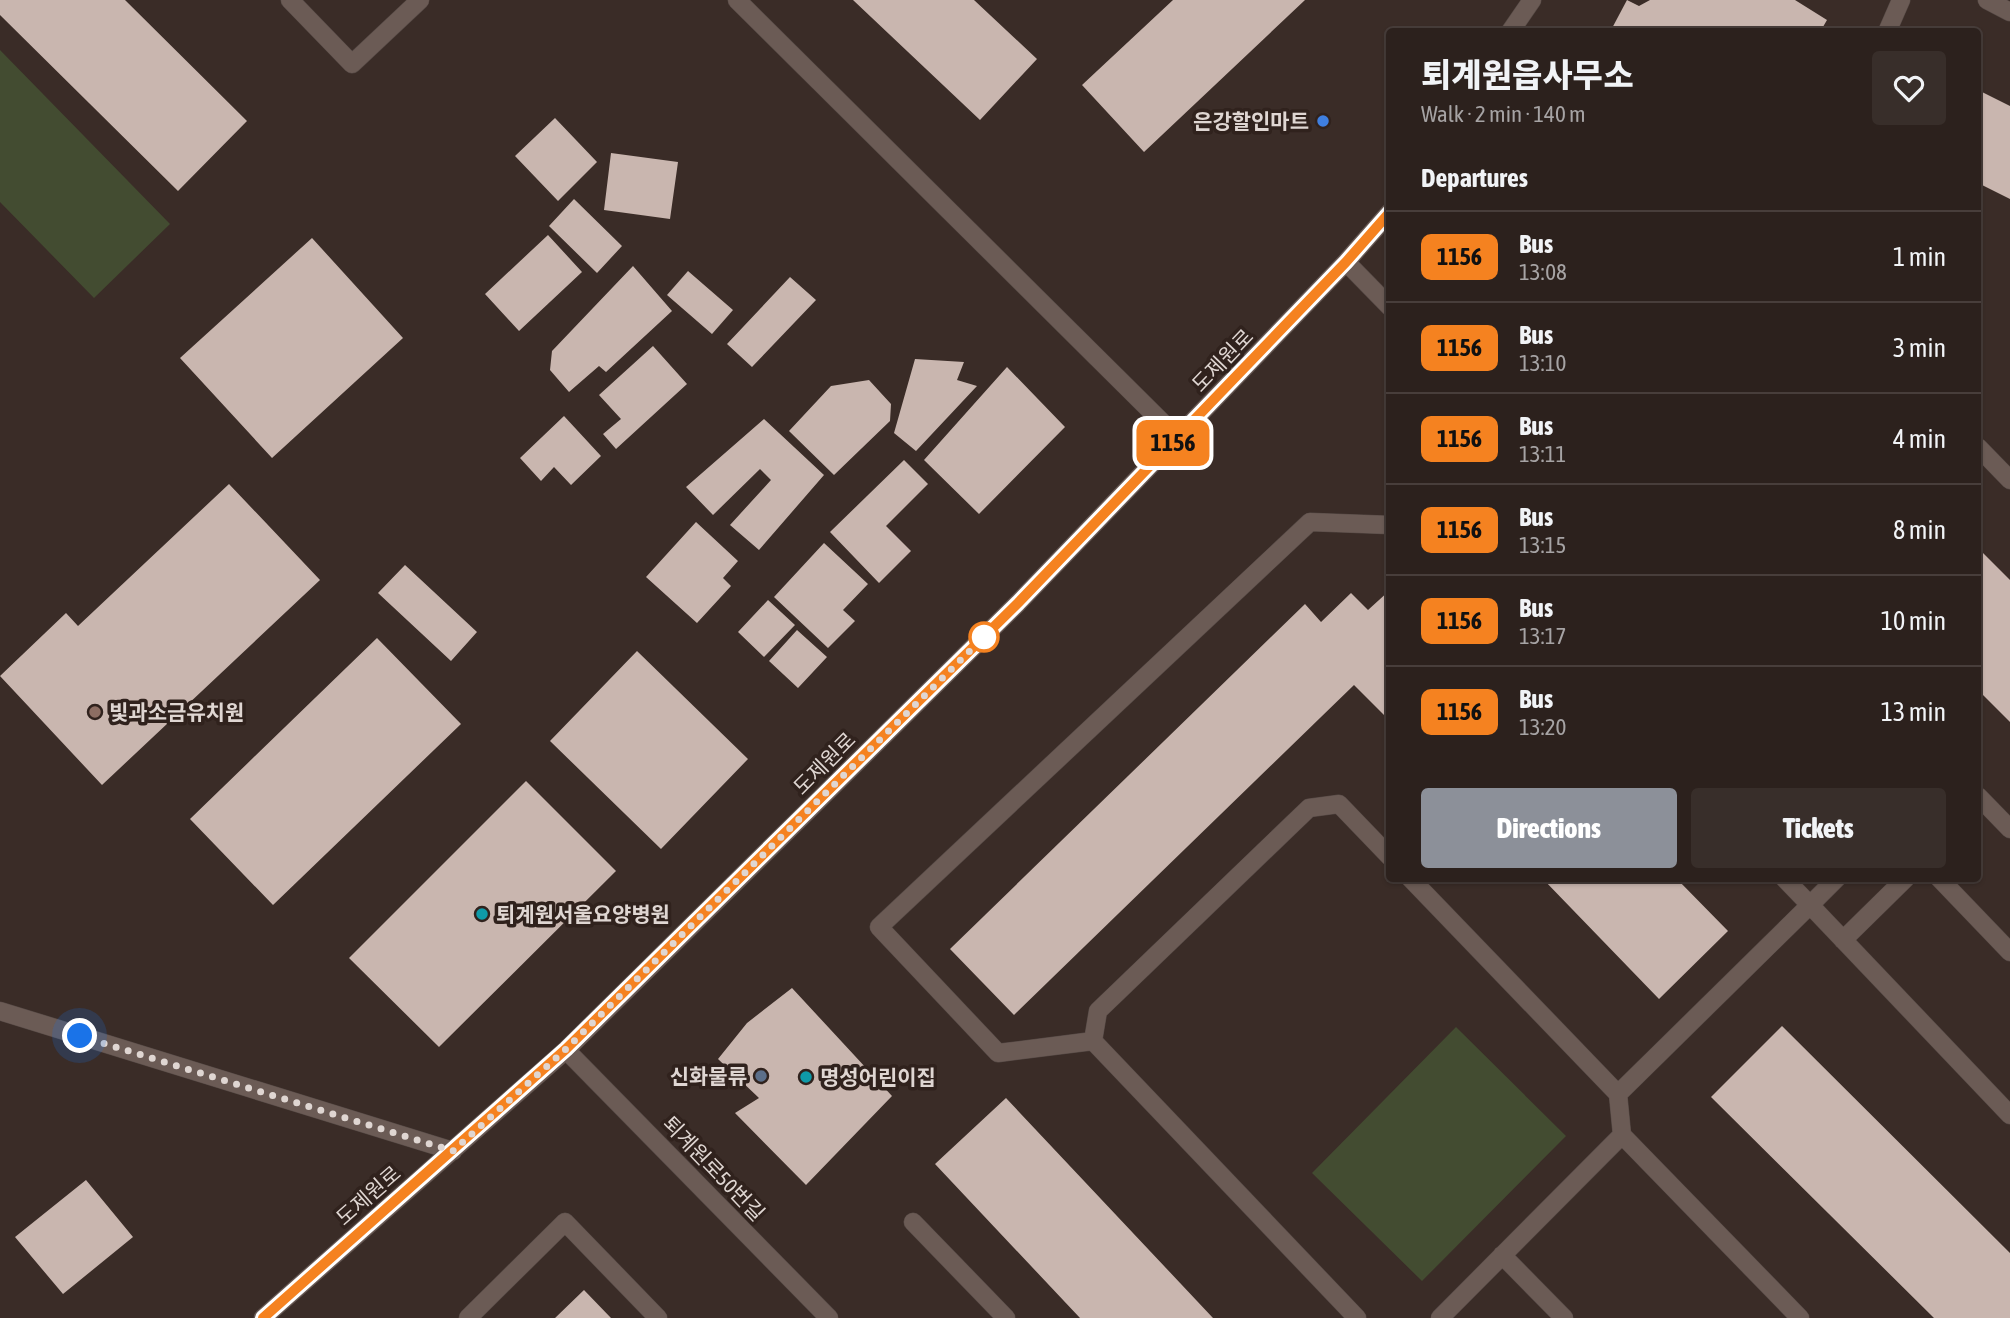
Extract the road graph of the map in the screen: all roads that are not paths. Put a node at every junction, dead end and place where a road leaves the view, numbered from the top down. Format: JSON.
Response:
{"nodes":[{"id":1,"x":290,"y":0,"type":"edge"},
{"id":2,"x":420,"y":0,"type":"edge"},
{"id":3,"x":737,"y":0,"type":"edge"},
{"id":4,"x":1532,"y":0,"type":"edge"},
{"id":5,"x":1901,"y":0,"type":"edge"},
{"id":6,"x":1987,"y":0,"type":"edge"},
{"id":7,"x":2010,"y":12,"type":"edge"},
{"id":8,"x":1513,"y":28,"type":"edge"},
{"id":9,"x":1889,"y":28,"type":"edge"},
{"id":10,"x":1386,"y":217,"type":"edge"},
{"id":11,"x":1346,"y":262,"type":"junction"},
{"id":12,"x":1386,"y":303,"type":"edge"},
{"id":13,"x":1178,"y":438,"type":"junction"},
{"id":14,"x":1981,"y":450,"type":"edge"},
{"id":15,"x":2010,"y":480,"type":"edge"},
{"id":16,"x":1386,"y":525,"type":"edge"},
{"id":17,"x":1981,"y":799,"type":"edge"},
{"id":18,"x":2010,"y":829,"type":"edge"},
{"id":19,"x":1386,"y":853,"type":"edge"},
{"id":20,"x":1414,"y":882,"type":"edge"},
{"id":21,"x":1788,"y":882,"type":"edge"},
{"id":22,"x":1832,"y":882,"type":"edge"},
{"id":23,"x":1902,"y":882,"type":"edge"},
{"id":24,"x":1943,"y":882,"type":"edge"},
{"id":25,"x":1810,"y":905,"type":"junction"},
{"id":26,"x":1843,"y":940,"type":"junction"},
{"id":27,"x":2010,"y":953,"type":"edge"},
{"id":28,"x":0,"y":1011,"type":"edge"},
{"id":29,"x":1093,"y":1041,"type":"junction"},
{"id":30,"x":566,"y":1049,"type":"junction"},
{"id":31,"x":1618,"y":1094,"type":"junction"},
{"id":32,"x":2010,"y":1115,"type":"edge"},
{"id":33,"x":1622,"y":1135,"type":"junction"},
{"id":34,"x":453,"y":1151,"type":"junction"},
{"id":35,"x":913,"y":1222,"type":"dead end"},
{"id":36,"x":1502,"y":1255,"type":"junction"},
{"id":37,"x":263,"y":1318,"type":"edge"},
{"id":38,"x":468,"y":1318,"type":"edge"},
{"id":39,"x":658,"y":1318,"type":"edge"},
{"id":40,"x":829,"y":1318,"type":"edge"},
{"id":41,"x":1006,"y":1318,"type":"edge"},
{"id":42,"x":1357,"y":1318,"type":"edge"},
{"id":43,"x":1440,"y":1318,"type":"edge"},
{"id":44,"x":1564,"y":1318,"type":"edge"},
{"id":45,"x":1800,"y":1318,"type":"edge"}],
"edges":[{"from":1,"to":2,"type":"street"},
{"from":3,"to":13,"type":"street"},
{"from":4,"to":8,"type":"street"},
{"from":5,"to":9,"type":"street"},
{"from":6,"to":7,"type":"street"},
{"from":10,"to":11,"type":"street","name":"도제원로"},
{"from":11,"to":12,"type":"street"},
{"from":11,"to":13,"type":"street","name":"도제원로"},
{"from":13,"to":30,"type":"street","name":"도제원로"},
{"from":14,"to":15,"type":"street"},
{"from":16,"to":29,"type":"street"},
{"from":17,"to":18,"type":"street"},
{"from":19,"to":29,"type":"street"},
{"from":20,"to":31,"type":"street"},
{"from":21,"to":25,"type":"street"},
{"from":22,"to":25,"type":"street"},
{"from":23,"to":26,"type":"street"},
{"from":24,"to":27,"type":"street"},
{"from":25,"to":26,"type":"street"},
{"from":25,"to":31,"type":"street"},
{"from":26,"to":32,"type":"street"},
{"from":28,"to":34,"type":"street"},
{"from":29,"to":42,"type":"street"},
{"from":30,"to":34,"type":"street","name":"도제원로"},
{"from":30,"to":40,"type":"street","name":"퇴계원로50번길"},
{"from":31,"to":33,"type":"street"},
{"from":33,"to":36,"type":"street"},
{"from":33,"to":45,"type":"street"},
{"from":34,"to":37,"type":"street","name":"도제원로"},
{"from":35,"to":41,"type":"street"},
{"from":36,"to":43,"type":"street"},
{"from":36,"to":44,"type":"street"},
{"from":38,"to":39,"type":"street"}]}
